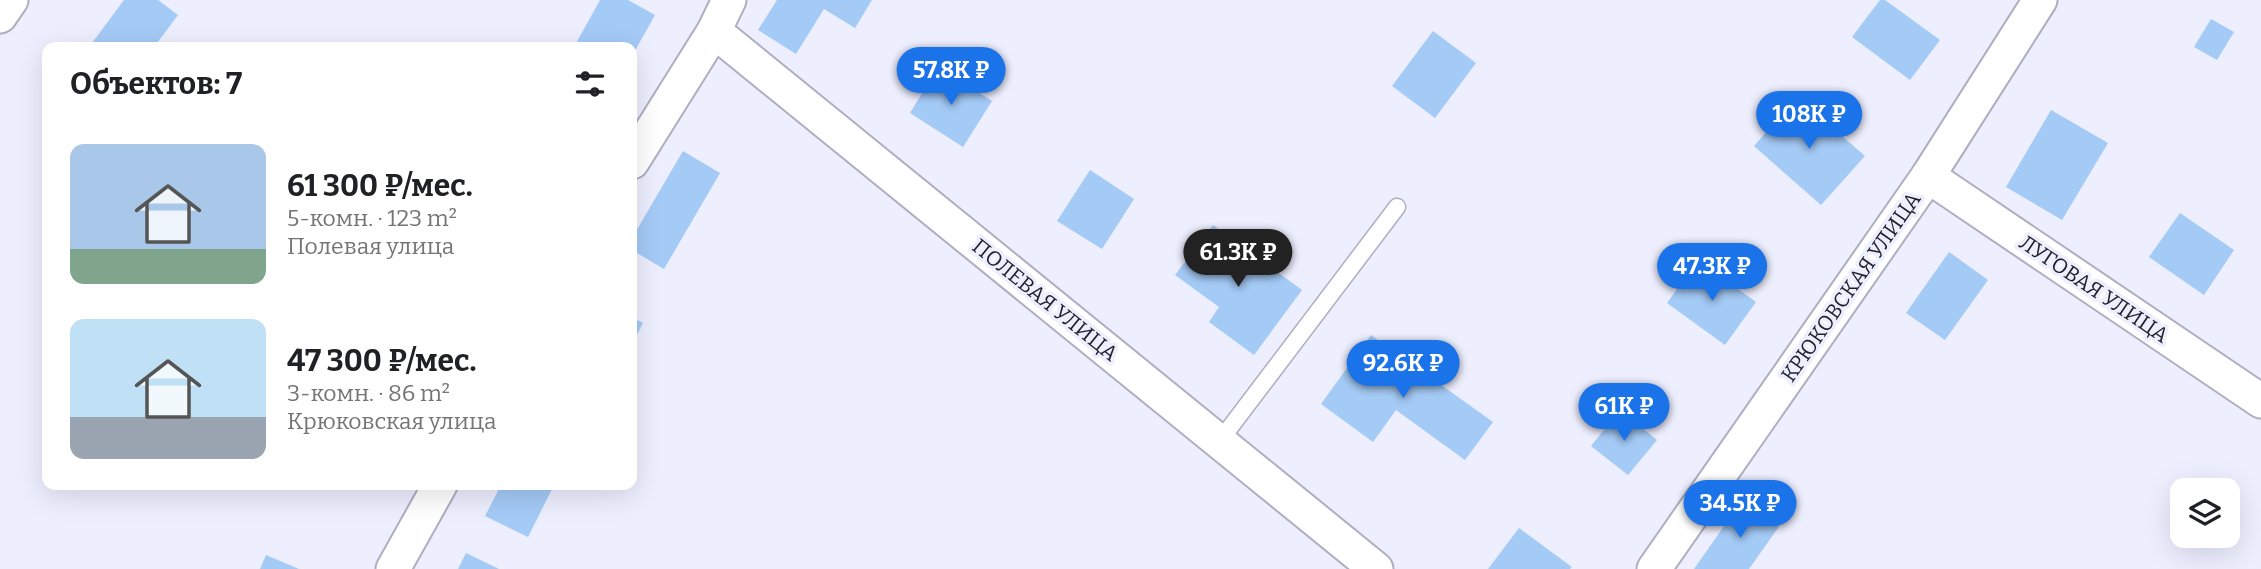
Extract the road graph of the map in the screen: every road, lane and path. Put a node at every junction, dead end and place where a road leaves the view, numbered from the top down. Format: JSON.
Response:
{"nodes":[{"id":1,"x":11,"y":0,"type":"edge"},
{"id":2,"x":729,"y":0,"type":"edge"},
{"id":3,"x":2039,"y":0,"type":"edge"},
{"id":4,"x":0,"y":16,"type":"edge"},
{"id":5,"x":714,"y":31,"type":"junction"},
{"id":6,"x":637,"y":154,"type":"edge"},
{"id":7,"x":1927,"y":176,"type":"junction"},
{"id":8,"x":1397,"y":207,"type":"dead end"},
{"id":9,"x":2261,"y":401,"type":"edge"},
{"id":10,"x":1219,"y":442,"type":"junction"},
{"id":11,"x":437,"y":490,"type":"edge"},
{"id":12,"x":393,"y":569,"type":"edge"},
{"id":13,"x":1376,"y":569,"type":"edge"},
{"id":14,"x":1654,"y":569,"type":"edge"}],
"edges":[{"from":1,"to":4,"type":"street"},
{"from":2,"to":5,"type":"street"},
{"from":3,"to":7,"type":"street","name":"КРЮКОВСКАЯ УЛИЦА"},
{"from":5,"to":6,"type":"street"},
{"from":5,"to":10,"type":"street","name":"ПОЛЕВАЯ УЛИЦА"},
{"from":7,"to":9,"type":"street","name":"ЛУГОВАЯ УЛИЦА"},
{"from":7,"to":14,"type":"street","name":"КРЮКОВСКАЯ УЛИЦА"},
{"from":8,"to":10,"type":"lane"},
{"from":10,"to":13,"type":"street","name":"ПОЛЕВАЯ УЛИЦА"},
{"from":11,"to":12,"type":"street"}]}
